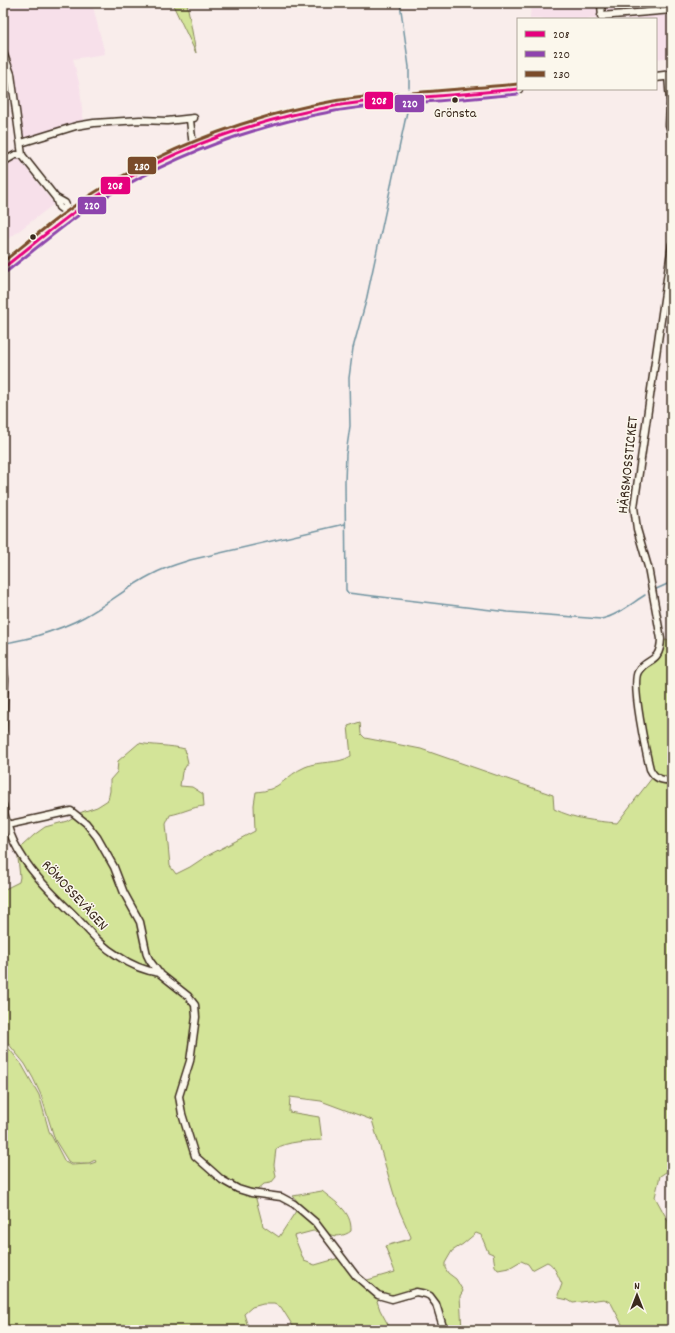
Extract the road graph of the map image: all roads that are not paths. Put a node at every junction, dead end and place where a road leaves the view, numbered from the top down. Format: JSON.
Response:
{"nodes":[{"id":1,"x":601,"y":3,"type":"edge"},
{"id":2,"x":672,"y":10,"type":"edge"},
{"id":3,"x":601,"y":17,"type":"edge"},
{"id":4,"x":3,"y":52,"type":"edge"},
{"id":5,"x":670,"y":75,"type":"edge"},
{"id":6,"x":657,"y":76,"type":"edge"},
{"id":7,"x":517,"y":89,"type":"edge"},
{"id":8,"x":672,"y":134,"type":"edge"},
{"id":9,"x":22,"y":143,"type":"junction"},
{"id":10,"x":193,"y":147,"type":"junction"},
{"id":11,"x":22,"y":155,"type":"junction"},
{"id":12,"x":3,"y":162,"type":"edge"},
{"id":13,"x":70,"y":215,"type":"junction"},
{"id":14,"x":672,"y":244,"type":"edge"},
{"id":15,"x":3,"y":268,"type":"edge"},
{"id":16,"x":3,"y":661,"type":"edge"},
{"id":17,"x":3,"y":731,"type":"edge"},
{"id":18,"x":672,"y":781,"type":"edge"},
{"id":19,"x":3,"y":805,"type":"edge"},
{"id":20,"x":7,"y":825,"type":"junction"},
{"id":21,"x":160,"y":973,"type":"junction"},
{"id":22,"x":444,"y":1330,"type":"edge"}],
"edges":[{"from":1,"to":3,"type":"street"},
{"from":2,"to":3,"type":"street"},
{"from":4,"to":9,"type":"street"},
{"from":5,"to":6,"type":"main road"},
{"from":5,"to":8,"type":"street"},
{"from":7,"to":10,"type":"main road"},
{"from":9,"to":10,"type":"street"},
{"from":9,"to":11,"type":"street"},
{"from":10,"to":13,"type":"main road"},
{"from":11,"to":12,"type":"street"},
{"from":11,"to":13,"type":"street"},
{"from":13,"to":15,"type":"main road"},
{"from":14,"to":18,"type":"street","name":"HÄRSMOSSTICKET"},
{"from":16,"to":17,"type":"street"},
{"from":19,"to":20,"type":"street","name":"RÖMOSSEVÄGEN"},
{"from":20,"to":21,"type":"street","name":"RÖMOSSEVÄGEN"},
{"from":20,"to":21,"type":"street"},
{"from":21,"to":22,"type":"street"}]}
